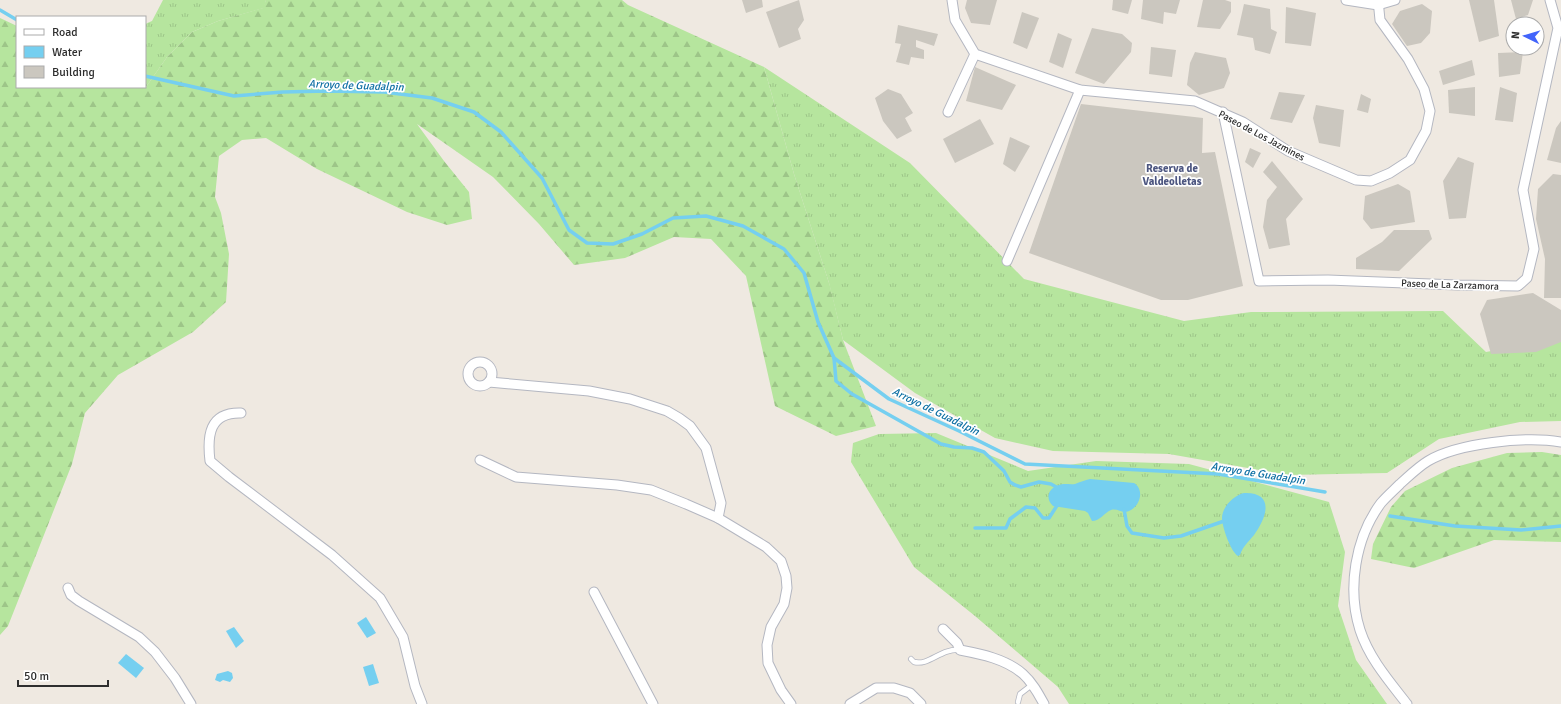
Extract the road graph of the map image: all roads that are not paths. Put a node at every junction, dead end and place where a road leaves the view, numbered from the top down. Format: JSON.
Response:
{"nodes":[{"id":1,"x":952,"y":0,"type":"edge"},
{"id":2,"x":1346,"y":0,"type":"edge"},
{"id":3,"x":1395,"y":0,"type":"edge"},
{"id":4,"x":1550,"y":0,"type":"edge"},
{"id":5,"x":1378,"y":3,"type":"edge"},
{"id":6,"x":975,"y":54,"type":"junction"},
{"id":7,"x":1080,"y":90,"type":"junction"},
{"id":8,"x":948,"y":112,"type":"dead end"},
{"id":9,"x":1223,"y":112,"type":"junction"},
{"id":10,"x":1007,"y":261,"type":"dead end"},
{"id":11,"x":489,"y":382,"type":"dead end"},
{"id":12,"x":241,"y":413,"type":"dead end"},
{"id":13,"x":1561,"y":442,"type":"edge"},
{"id":14,"x":480,"y":460,"type":"dead end"},
{"id":15,"x":718,"y":518,"type":"junction"},
{"id":16,"x":68,"y":588,"type":"dead end"},
{"id":17,"x":594,"y":592,"type":"dead end"},
{"id":18,"x":943,"y":629,"type":"dead end"},
{"id":19,"x":964,"y":653,"type":"junction"},
{"id":20,"x":911,"y":659,"type":"dead end"},
{"id":21,"x":1033,"y":684,"type":"junction"},
{"id":22,"x":788,"y":702,"type":"edge"},
{"id":23,"x":1018,"y":702,"type":"dead end"},
{"id":24,"x":191,"y":704,"type":"edge"},
{"id":25,"x":422,"y":704,"type":"edge"},
{"id":26,"x":653,"y":704,"type":"edge"},
{"id":27,"x":850,"y":704,"type":"edge"},
{"id":28,"x":921,"y":704,"type":"edge"},
{"id":29,"x":1044,"y":704,"type":"edge"},
{"id":30,"x":1407,"y":704,"type":"edge"}],
"edges":[{"from":1,"to":6,"type":"street"},
{"from":2,"to":5,"type":"street"},
{"from":3,"to":5,"type":"street"},
{"from":4,"to":9,"type":"street","name":"Paseo de La Zarzamora"},
{"from":5,"to":9,"type":"street","name":"Paseo de Los Jazmines"},
{"from":6,"to":7,"type":"street","name":"Paseo de Los Jazmines"},
{"from":6,"to":8,"type":"street"},
{"from":7,"to":9,"type":"street","name":"Paseo de Los Jazmines"},
{"from":7,"to":10,"type":"street"},
{"from":11,"to":15,"type":"street"},
{"from":12,"to":25,"type":"street"},
{"from":13,"to":30,"type":"street"},
{"from":14,"to":15,"type":"street"},
{"from":15,"to":22,"type":"street"},
{"from":16,"to":24,"type":"street"},
{"from":17,"to":26,"type":"street"},
{"from":18,"to":19,"type":"street"},
{"from":19,"to":20,"type":"lane"},
{"from":19,"to":21,"type":"street"},
{"from":21,"to":23,"type":"lane"},
{"from":21,"to":29,"type":"street"},
{"from":27,"to":28,"type":"street"}]}
